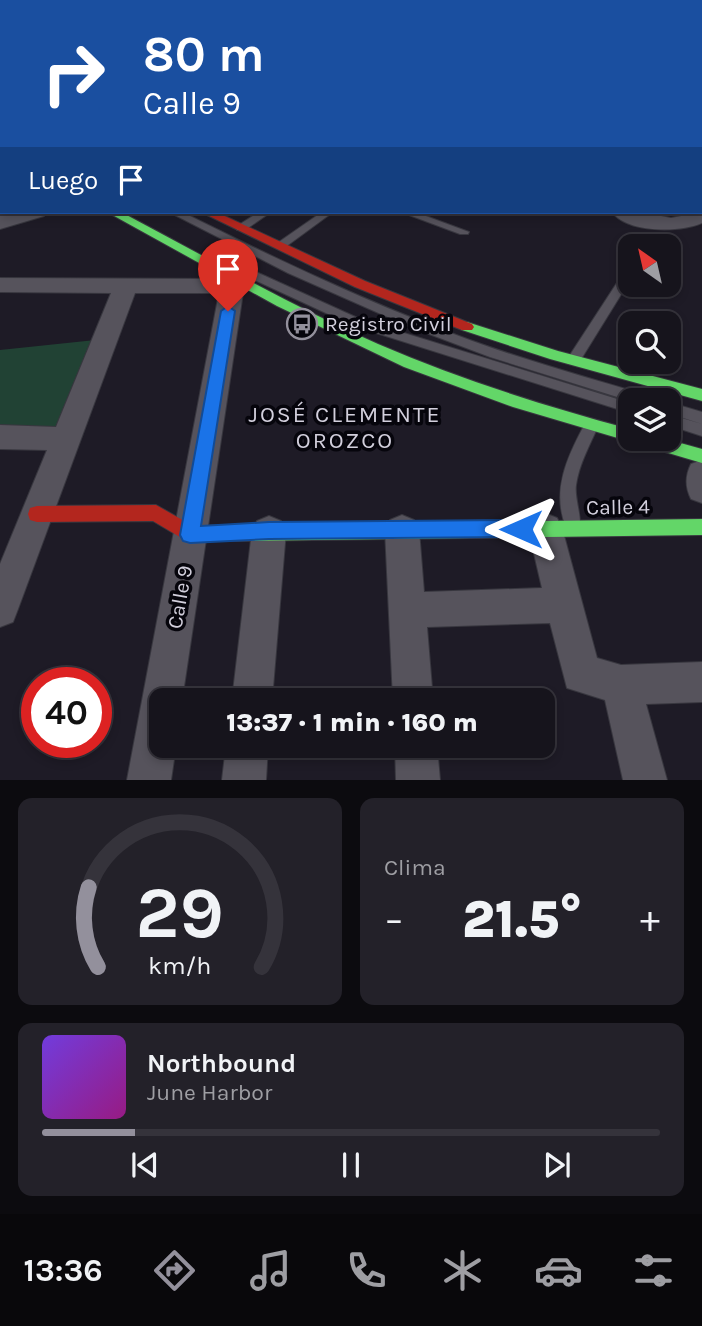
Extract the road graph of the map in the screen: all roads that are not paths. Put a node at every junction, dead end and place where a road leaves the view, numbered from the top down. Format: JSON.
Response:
{"nodes":[{"id":1,"x":34,"y":0,"type":"edge"},
{"id":2,"x":60,"y":0,"type":"edge"},
{"id":3,"x":30,"y":214,"type":"edge"},
{"id":4,"x":117,"y":214,"type":"edge"},
{"id":5,"x":132,"y":214,"type":"edge"},
{"id":6,"x":178,"y":214,"type":"edge"},
{"id":7,"x":211,"y":214,"type":"edge"},
{"id":8,"x":263,"y":214,"type":"edge"},
{"id":9,"x":325,"y":214,"type":"edge"},
{"id":10,"x":412,"y":214,"type":"edge"},
{"id":11,"x":628,"y":214,"type":"edge"},
{"id":12,"x":702,"y":215,"type":"edge"},
{"id":13,"x":0,"y":223,"type":"edge"},
{"id":14,"x":241,"y":228,"type":"junction"},
{"id":15,"x":464,"y":232,"type":"dead end"},
{"id":16,"x":280,"y":246,"type":"junction"},
{"id":17,"x":0,"y":285,"type":"edge"},
{"id":18,"x":126,"y":286,"type":"junction"},
{"id":19,"x":618,"y":290,"type":"edge"},
{"id":20,"x":573,"y":361,"type":"junction"},
{"id":21,"x":618,"y":392,"type":"edge"},
{"id":22,"x":702,"y":395,"type":"edge"},
{"id":23,"x":618,"y":404,"type":"edge"},
{"id":24,"x":681,"y":411,"type":"edge"},
{"id":25,"x":702,"y":418,"type":"edge"},
{"id":26,"x":681,"y":423,"type":"edge"},
{"id":27,"x":591,"y":426,"type":"junction"},
{"id":28,"x":702,"y":430,"type":"edge"},
{"id":29,"x":618,"y":433,"type":"edge"},
{"id":30,"x":0,"y":437,"type":"edge"},
{"id":31,"x":66,"y":439,"type":"junction"},
{"id":32,"x":681,"y":450,"type":"edge"},
{"id":33,"x":702,"y":456,"type":"edge"},
{"id":34,"x":702,"y":473,"type":"edge"},
{"id":35,"x":702,"y":490,"type":"edge"},
{"id":36,"x":37,"y":514,"type":"junction"},
{"id":37,"x":702,"y":527,"type":"edge"},
{"id":38,"x":560,"y":528,"type":"junction"},
{"id":39,"x":402,"y":530,"type":"junction"},
{"id":40,"x":269,"y":531,"type":"junction"},
{"id":41,"x":190,"y":535,"type":"junction"},
{"id":42,"x":564,"y":605,"type":"junction"},
{"id":43,"x":0,"y":609,"type":"edge"},
{"id":44,"x":407,"y":610,"type":"junction"},
{"id":45,"x":702,"y":682,"type":"edge"},
{"id":46,"x":621,"y":685,"type":"junction"},
{"id":47,"x":164,"y":688,"type":"edge"},
{"id":48,"x":253,"y":688,"type":"edge"},
{"id":49,"x":412,"y":688,"type":"edge"},
{"id":50,"x":153,"y":758,"type":"edge"},
{"id":51,"x":246,"y":758,"type":"edge"},
{"id":52,"x":417,"y":758,"type":"edge"},
{"id":53,"x":149,"y":780,"type":"edge"},
{"id":54,"x":244,"y":780,"type":"edge"},
{"id":55,"x":418,"y":780,"type":"edge"},
{"id":56,"x":645,"y":780,"type":"edge"}],
"edges":[{"from":1,"to":2,"type":"lane"},
{"from":3,"to":13,"type":"street"},
{"from":4,"to":27,"type":"main road"},
{"from":5,"to":23,"type":"lane"},
{"from":6,"to":21,"type":"lane"},
{"from":7,"to":14,"type":"main road"},
{"from":8,"to":14,"type":"lane"},
{"from":9,"to":16,"type":"lane"},
{"from":10,"to":15,"type":"lane"},
{"from":11,"to":12,"type":"street"},
{"from":14,"to":16,"type":"main road"},
{"from":16,"to":20,"type":"main road"},
{"from":17,"to":18,"type":"street"},
{"from":18,"to":31,"type":"street"},
{"from":18,"to":41,"type":"street","name":"Calle 9"},
{"from":19,"to":20,"type":"lane"},
{"from":20,"to":22,"type":"main road"},
{"from":24,"to":25,"type":"lane"},
{"from":26,"to":28,"type":"lane"},
{"from":27,"to":29,"type":"main road"},
{"from":27,"to":38,"type":"lane"},
{"from":30,"to":31,"type":"street"},
{"from":31,"to":36,"type":"street"},
{"from":32,"to":33,"type":"main road"},
{"from":34,"to":35,"type":"street"},
{"from":36,"to":41,"type":"main road"},
{"from":36,"to":43,"type":"street"},
{"from":37,"to":38,"type":"main road","name":"Calle 4"},
{"from":38,"to":39,"type":"main road","name":"Calle 4"},
{"from":38,"to":42,"type":"street"},
{"from":39,"to":40,"type":"main road","name":"Calle 4"},
{"from":39,"to":44,"type":"street"},
{"from":40,"to":41,"type":"main road","name":"Calle 4"},
{"from":40,"to":48,"type":"street"},
{"from":41,"to":47,"type":"street","name":"Calle 9"},
{"from":42,"to":44,"type":"street"},
{"from":42,"to":46,"type":"street"},
{"from":44,"to":49,"type":"street"},
{"from":45,"to":46,"type":"street"},
{"from":46,"to":56,"type":"street"},
{"from":50,"to":53,"type":"street"},
{"from":51,"to":54,"type":"street"},
{"from":52,"to":55,"type":"street"}]}
